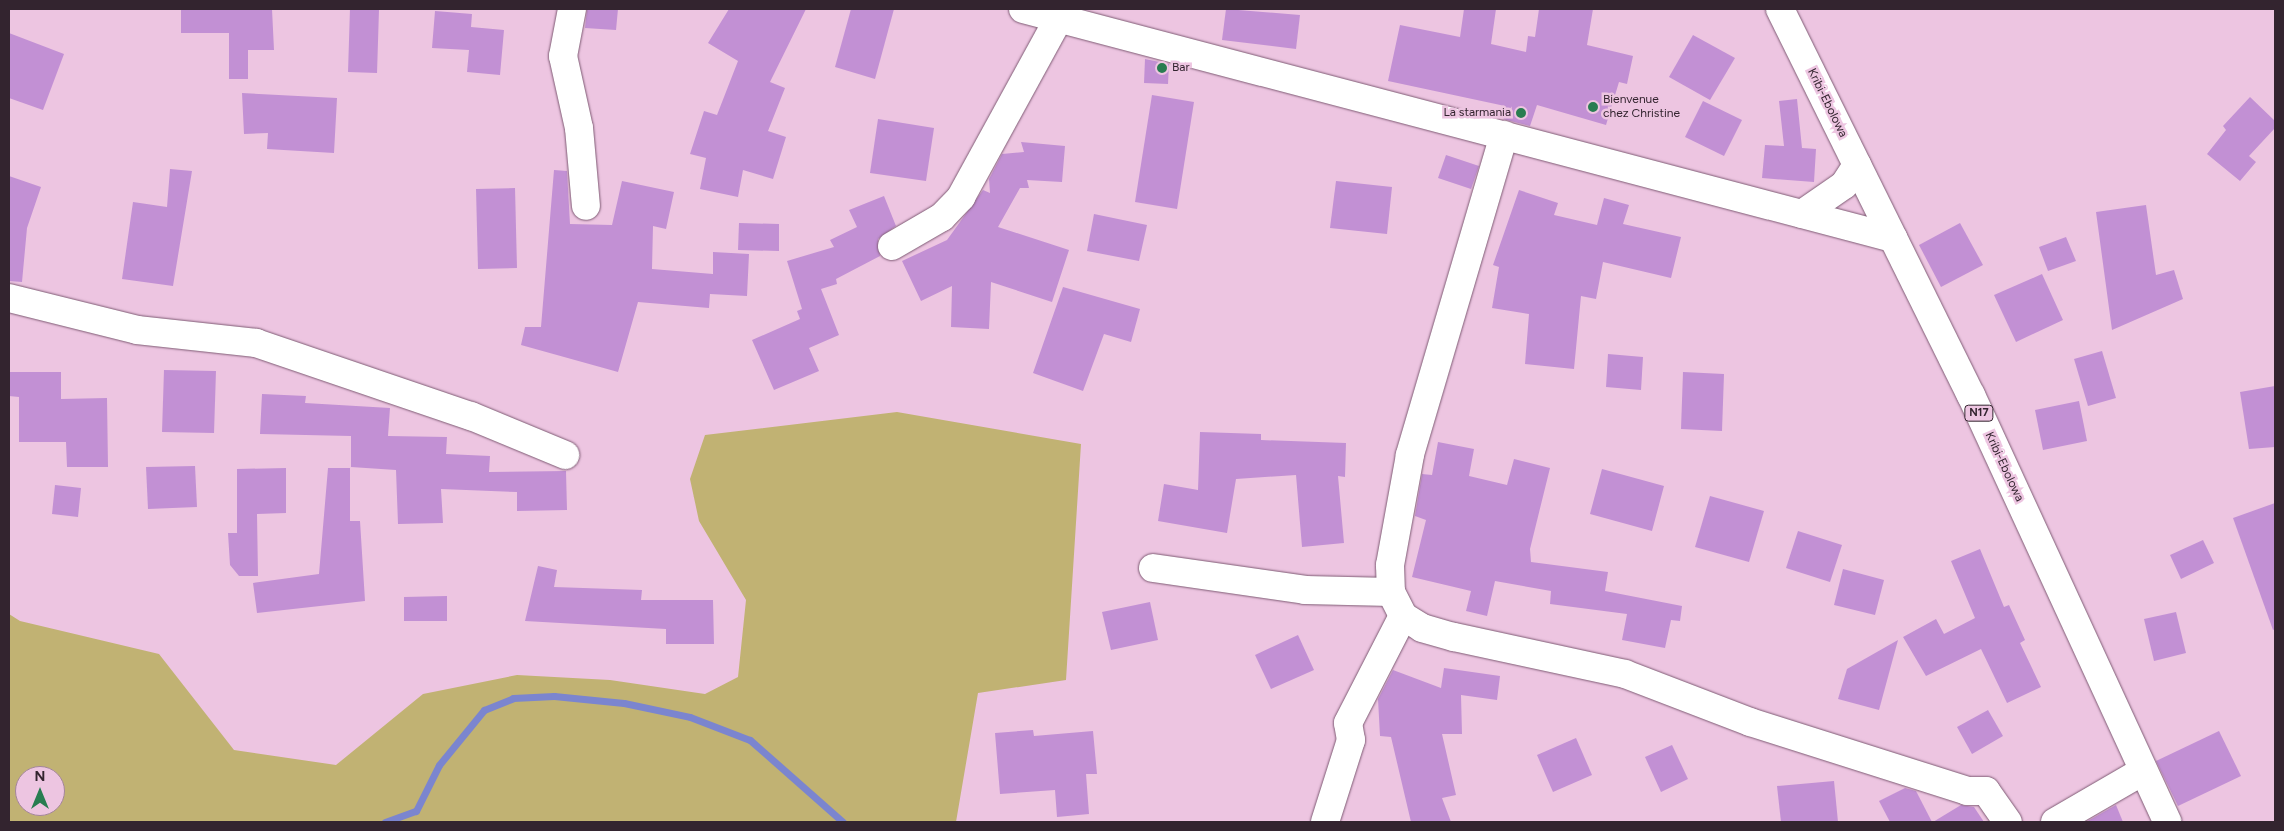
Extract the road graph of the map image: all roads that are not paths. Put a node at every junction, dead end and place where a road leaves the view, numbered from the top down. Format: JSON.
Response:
{"nodes":[{"id":1,"x":572,"y":9,"type":"edge"},
{"id":2,"x":1023,"y":9,"type":"edge"},
{"id":3,"x":1780,"y":9,"type":"edge"},
{"id":4,"x":1060,"y":18,"type":"junction"},
{"id":5,"x":1504,"y":135,"type":"junction"},
{"id":6,"x":1857,"y":165,"type":"junction"},
{"id":7,"x":586,"y":206,"type":"dead end"},
{"id":8,"x":1802,"y":214,"type":"junction"},
{"id":9,"x":1894,"y":238,"type":"junction"},
{"id":10,"x":892,"y":246,"type":"dead end"},
{"id":11,"x":9,"y":298,"type":"edge"},
{"id":12,"x":565,"y":455,"type":"dead end"},
{"id":13,"x":1153,"y":568,"type":"dead end"},
{"id":14,"x":1397,"y":604,"type":"junction"},
{"id":15,"x":2143,"y":771,"type":"junction"},
{"id":16,"x":1325,"y":822,"type":"edge"},
{"id":17,"x":2008,"y":822,"type":"edge"},
{"id":18,"x":2055,"y":822,"type":"edge"},
{"id":19,"x":2167,"y":822,"type":"edge"}],
"edges":[{"from":1,"to":7,"type":"main road"},
{"from":2,"to":4,"type":"main road"},
{"from":3,"to":6,"type":"main road","name":"Kribi-Ebolowa","number":"N17"},
{"from":4,"to":5,"type":"main road"},
{"from":4,"to":10,"type":"main road"},
{"from":5,"to":8,"type":"main road"},
{"from":5,"to":14,"type":"main road"},
{"from":6,"to":8,"type":"main road"},
{"from":6,"to":9,"type":"main road","name":"Kribi-Ebolowa","number":"N17"},
{"from":8,"to":9,"type":"main road"},
{"from":9,"to":15,"type":"main road","name":"Kribi-Ebolowa","number":"N17"},
{"from":11,"to":12,"type":"main road"},
{"from":13,"to":14,"type":"main road"},
{"from":14,"to":16,"type":"main road"},
{"from":14,"to":17,"type":"main road"},
{"from":15,"to":18,"type":"main road"},
{"from":15,"to":19,"type":"main road","name":"Kribi-Ebolowa","number":"N17"}]}
